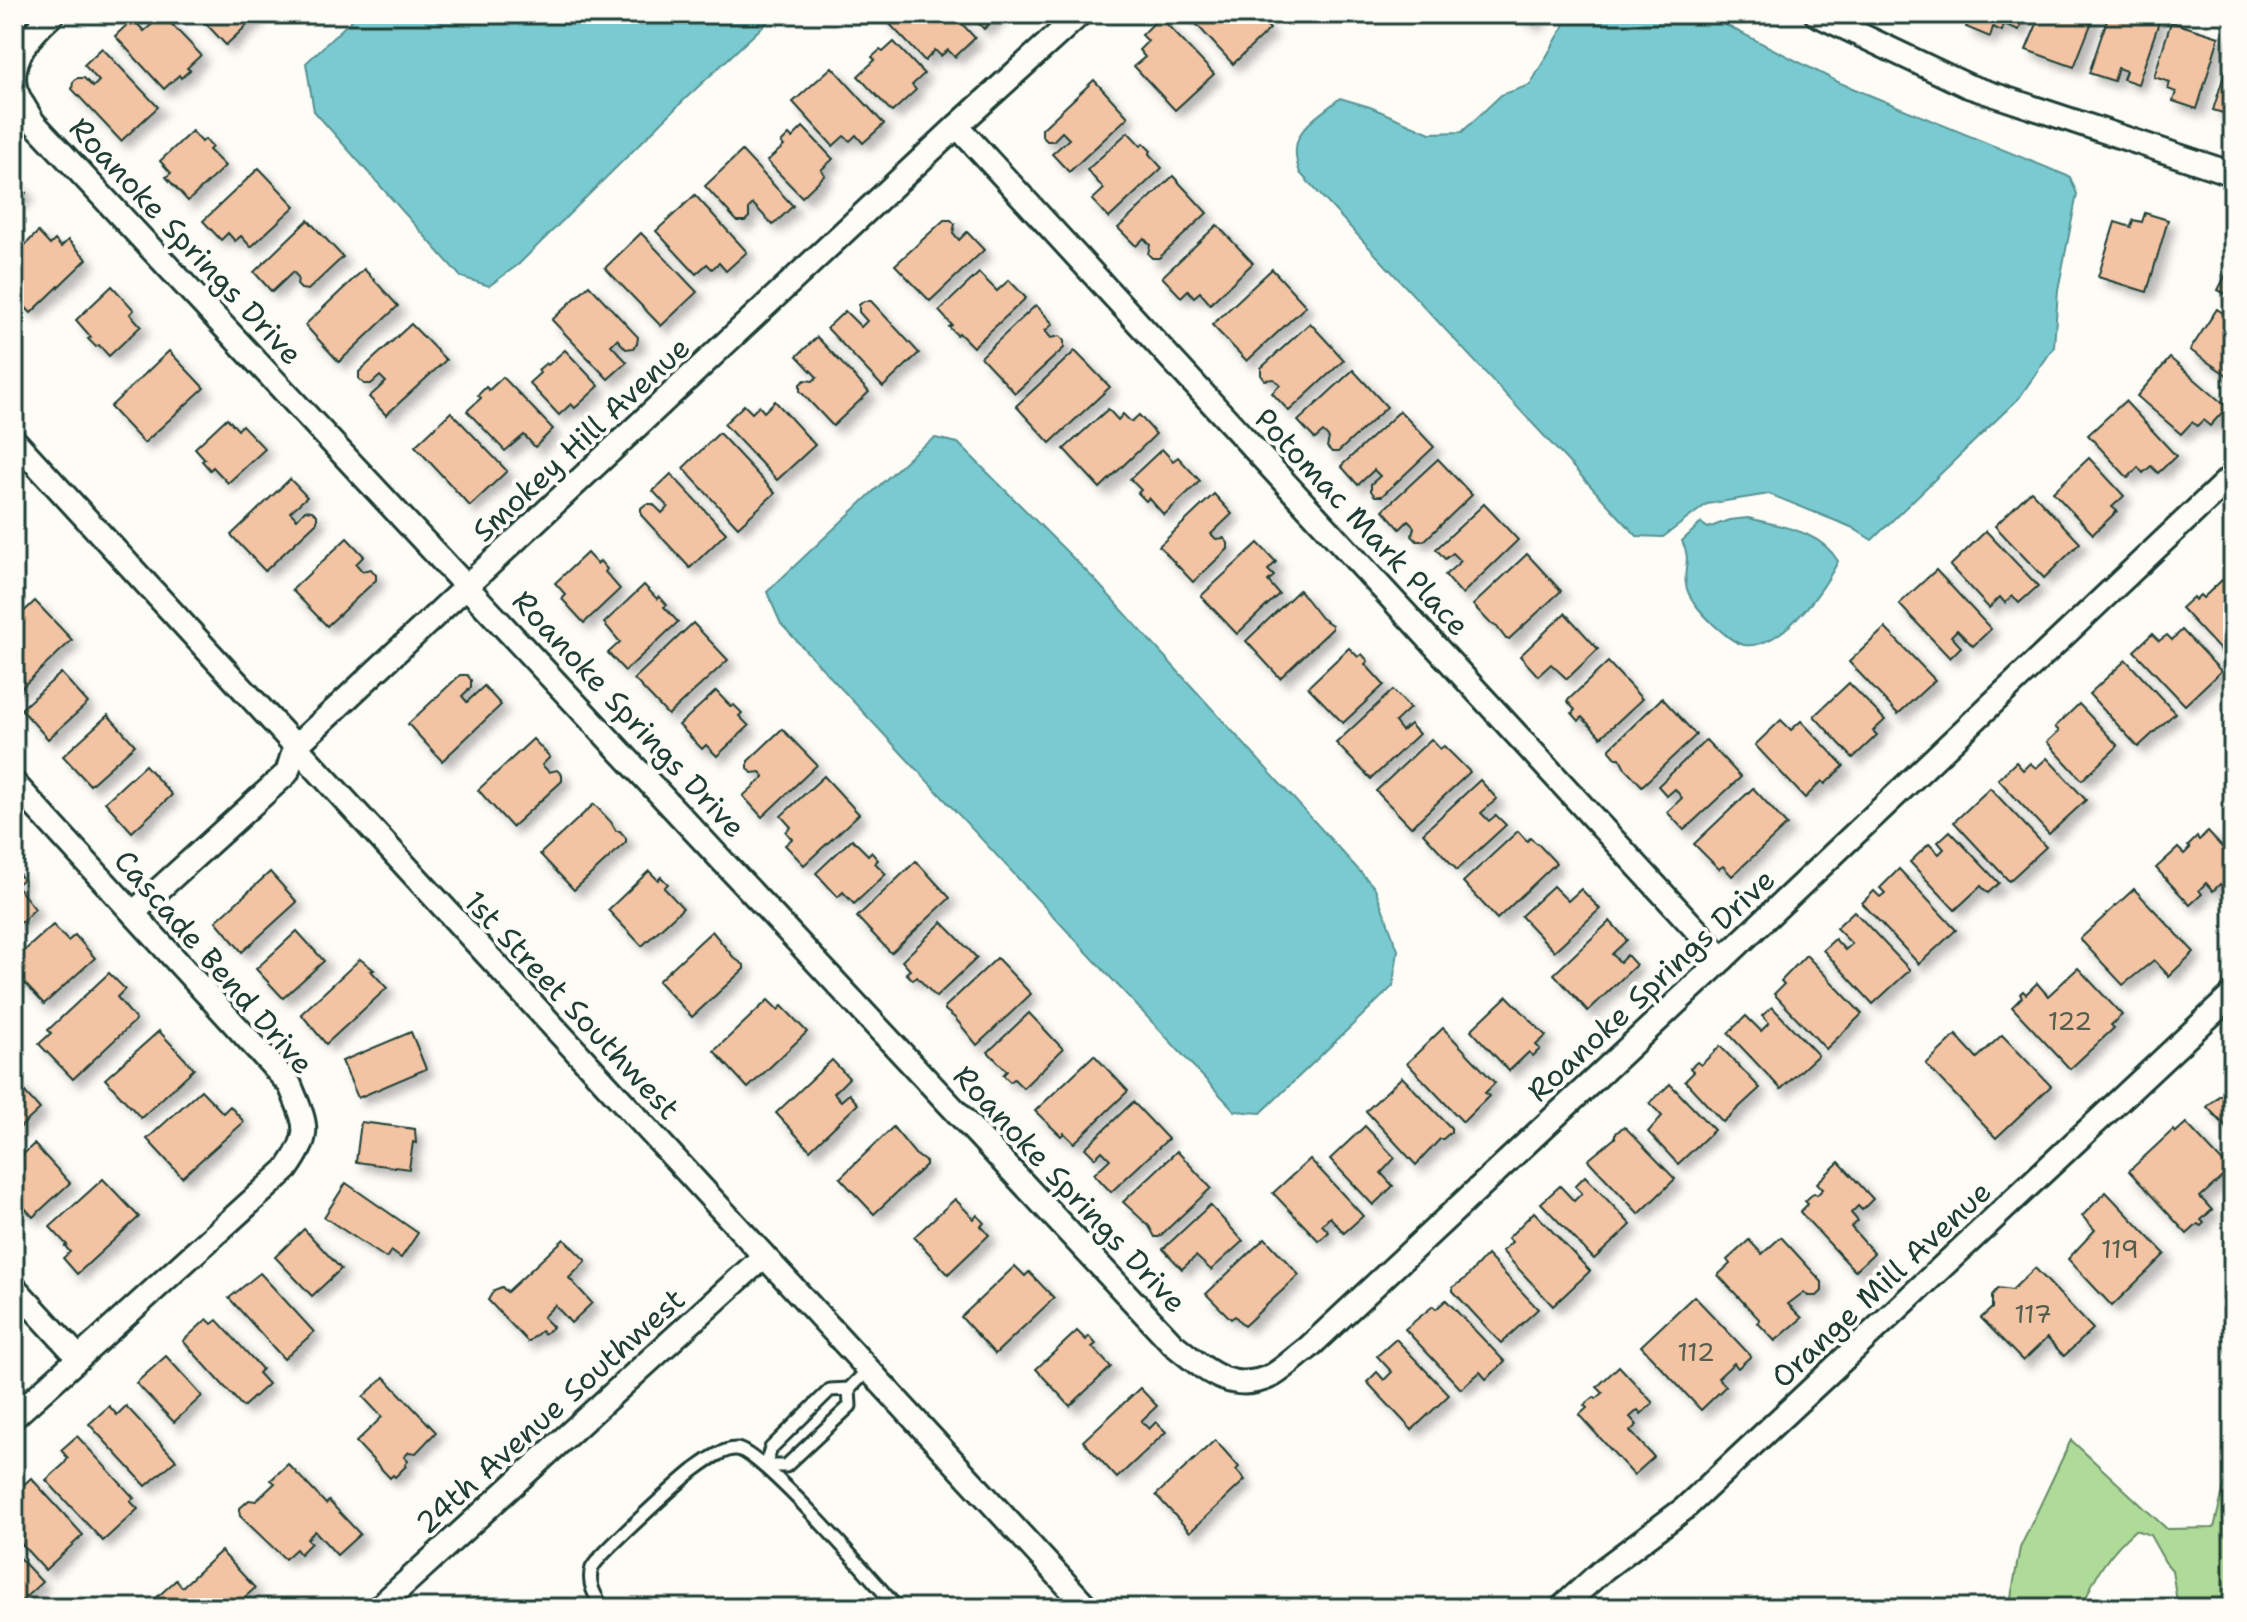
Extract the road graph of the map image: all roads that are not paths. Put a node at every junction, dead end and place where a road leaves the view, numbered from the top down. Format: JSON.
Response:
{"nodes":[{"id":1,"x":53,"y":14,"type":"edge"},
{"id":2,"x":1080,"y":14,"type":"edge"},
{"id":3,"x":1816,"y":14,"type":"edge"},
{"id":4,"x":957,"y":126,"type":"junction"},
{"id":5,"x":2233,"y":174,"type":"edge"},
{"id":6,"x":14,"y":440,"type":"edge"},
{"id":7,"x":2233,"y":475,"type":"edge"},
{"id":8,"x":468,"y":586,"type":"junction"},
{"id":9,"x":295,"y":747,"type":"junction"},
{"id":10,"x":14,"y":783,"type":"edge"},
{"id":11,"x":133,"y":913,"type":"junction"},
{"id":12,"x":1723,"y":959,"type":"junction"},
{"id":13,"x":2233,"y":994,"type":"edge"},
{"id":14,"x":763,"y":1257,"type":"junction"},
{"id":15,"x":14,"y":1287,"type":"edge"},
{"id":16,"x":79,"y":1358,"type":"junction"},
{"id":17,"x":868,"y":1370,"type":"junction"},
{"id":18,"x":849,"y":1389,"type":"junction"},
{"id":19,"x":14,"y":1417,"type":"edge"},
{"id":20,"x":765,"y":1466,"type":"junction"},
{"id":21,"x":378,"y":1608,"type":"edge"},
{"id":22,"x":603,"y":1608,"type":"edge"},
{"id":23,"x":897,"y":1608,"type":"edge"},
{"id":24,"x":1088,"y":1608,"type":"edge"},
{"id":25,"x":1561,"y":1608,"type":"edge"}],
"edges":[{"from":1,"to":8,"type":"street","name":"Roanoke Springs Drive"},
{"from":2,"to":4,"type":"street","name":"Smokey Hill Avenue"},
{"from":3,"to":5,"type":"street"},
{"from":4,"to":8,"type":"street","name":"Smokey Hill Avenue"},
{"from":4,"to":12,"type":"street","name":"Potomac Mark Place"},
{"from":6,"to":9,"type":"street","name":"1st Street Southwest"},
{"from":7,"to":12,"type":"street","name":"Roanoke Springs Drive"},
{"from":8,"to":9,"type":"street","name":"Smokey Hill Avenue"},
{"from":8,"to":12,"type":"street","name":"Roanoke Springs Drive"},
{"from":9,"to":11,"type":"street","name":"Smokey Hill Avenue"},
{"from":9,"to":14,"type":"street","name":"1st Street Southwest"},
{"from":10,"to":11,"type":"street","name":"Cascade Bend Drive"},
{"from":11,"to":16,"type":"street","name":"Cascade Bend Drive"},
{"from":13,"to":25,"type":"street","name":"Orange Mill Avenue"},
{"from":14,"to":17,"type":"street","name":"1st Street Southwest"},
{"from":14,"to":21,"type":"street","name":"24th Avenue Southwest"},
{"from":15,"to":16,"type":"street"},
{"from":16,"to":19,"type":"street","name":"Cascade Bend Drive"},
{"from":17,"to":18,"type":"lane"},
{"from":17,"to":24,"type":"street","name":"1st Street Southwest"},
{"from":18,"to":20,"type":"lane"},
{"from":18,"to":20,"type":"lane"},
{"from":20,"to":22,"type":"lane"},
{"from":20,"to":23,"type":"lane"}]}
